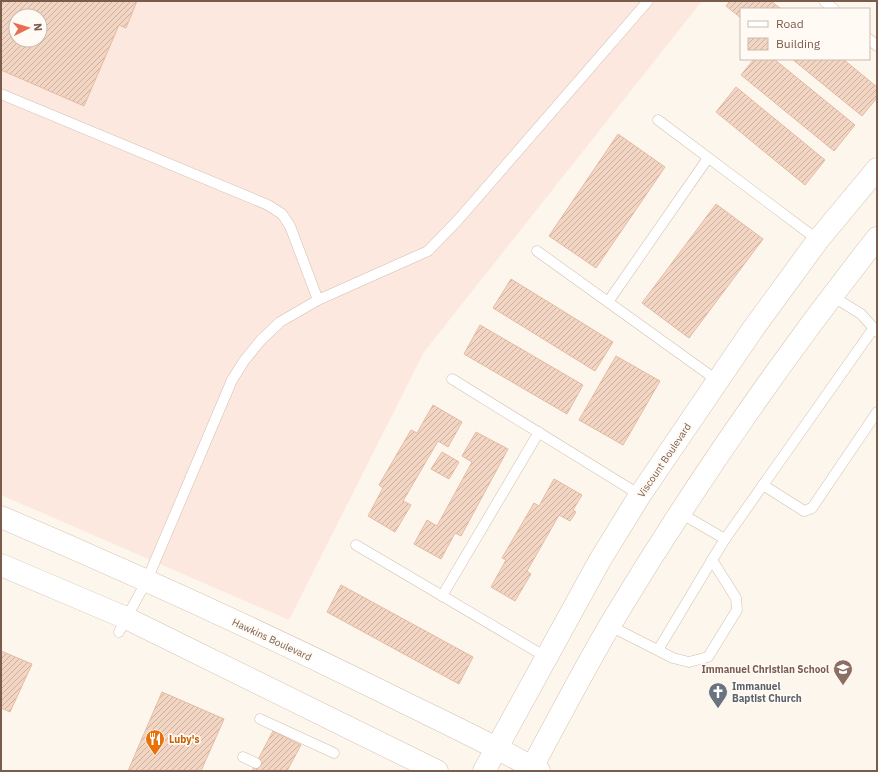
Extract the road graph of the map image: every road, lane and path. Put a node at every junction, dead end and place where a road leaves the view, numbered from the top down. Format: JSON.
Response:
{"nodes":[{"id":1,"x":648,"y":1,"type":"edge"},
{"id":2,"x":1,"y":94,"type":"edge"},
{"id":3,"x":658,"y":120,"type":"dead end"},
{"id":4,"x":708,"y":158,"type":"junction"},
{"id":5,"x":877,"y":170,"type":"edge"},
{"id":6,"x":877,"y":238,"type":"edge"},
{"id":7,"x":818,"y":240,"type":"junction"},
{"id":8,"x":537,"y":251,"type":"dead end"},
{"id":9,"x":832,"y":296,"type":"junction"},
{"id":10,"x":318,"y":300,"type":"junction"},
{"id":11,"x":608,"y":302,"type":"junction"},
{"id":12,"x":875,"y":330,"type":"edge"},
{"id":13,"x":452,"y":379,"type":"dead end"},
{"id":14,"x":718,"y":381,"type":"junction"},
{"id":15,"x":877,"y":412,"type":"edge"},
{"id":16,"x":539,"y":432,"type":"junction"},
{"id":17,"x":763,"y":485,"type":"junction"},
{"id":18,"x":640,"y":495,"type":"junction"},
{"id":19,"x":680,"y":513,"type":"junction"},
{"id":20,"x":1,"y":517,"type":"edge"},
{"id":21,"x":725,"y":539,"type":"junction"},
{"id":22,"x":356,"y":545,"type":"dead end"},
{"id":23,"x":712,"y":560,"type":"junction"},
{"id":24,"x":1,"y":565,"type":"edge"},
{"id":25,"x":147,"y":580,"type":"junction"},
{"id":26,"x":442,"y":596,"type":"junction"},
{"id":27,"x":123,"y":625,"type":"junction"},
{"id":28,"x":610,"y":626,"type":"junction"},
{"id":29,"x":658,"y":650,"type":"junction"},
{"id":30,"x":546,"y":657,"type":"junction"},
{"id":31,"x":260,"y":720,"type":"dead end"},
{"id":32,"x":496,"y":748,"type":"junction"},
{"id":33,"x":334,"y":753,"type":"dead end"},
{"id":34,"x":243,"y":757,"type":"dead end"},
{"id":35,"x":256,"y":763,"type":"dead end"},
{"id":36,"x":533,"y":770,"type":"edge"},
{"id":37,"x":437,"y":771,"type":"edge"},
{"id":38,"x":484,"y":771,"type":"edge"}],
"edges":[{"from":1,"to":10,"type":"lane"},
{"from":2,"to":10,"type":"lane"},
{"from":3,"to":4,"type":"lane"},
{"from":4,"to":7,"type":"lane"},
{"from":4,"to":11,"type":"lane"},
{"from":5,"to":7,"type":"main road","name":"Viscount Boulevard"},
{"from":6,"to":9,"type":"main road"},
{"from":7,"to":14,"type":"main road","name":"Viscount Boulevard"},
{"from":8,"to":11,"type":"lane"},
{"from":9,"to":12,"type":"lane"},
{"from":9,"to":19,"type":"main road"},
{"from":10,"to":25,"type":"lane"},
{"from":11,"to":14,"type":"lane"},
{"from":12,"to":17,"type":"lane"},
{"from":13,"to":16,"type":"lane"},
{"from":14,"to":18,"type":"main road","name":"Viscount Boulevard"},
{"from":15,"to":17,"type":"lane"},
{"from":16,"to":18,"type":"lane"},
{"from":16,"to":26,"type":"lane"},
{"from":17,"to":21,"type":"lane"},
{"from":18,"to":30,"type":"main road","name":"Viscount Boulevard"},
{"from":19,"to":21,"type":"lane"},
{"from":19,"to":28,"type":"main road"},
{"from":20,"to":25,"type":"main road","name":"Hawkins Boulevard"},
{"from":21,"to":23,"type":"lane"},
{"from":22,"to":26,"type":"lane"},
{"from":23,"to":29,"type":"lane"},
{"from":23,"to":29,"type":"lane"},
{"from":24,"to":27,"type":"main road"},
{"from":25,"to":27,"type":"lane"},
{"from":25,"to":32,"type":"main road","name":"Hawkins Boulevard"},
{"from":26,"to":30,"type":"lane"},
{"from":27,"to":37,"type":"main road"},
{"from":28,"to":29,"type":"lane"},
{"from":28,"to":36,"type":"main road"},
{"from":30,"to":32,"type":"main road","name":"Viscount Boulevard"},
{"from":31,"to":33,"type":"lane"},
{"from":32,"to":36,"type":"main road","name":"Hawkins Boulevard"},
{"from":32,"to":38,"type":"main road","name":"Viscount Boulevard"},
{"from":34,"to":35,"type":"lane"}]}
